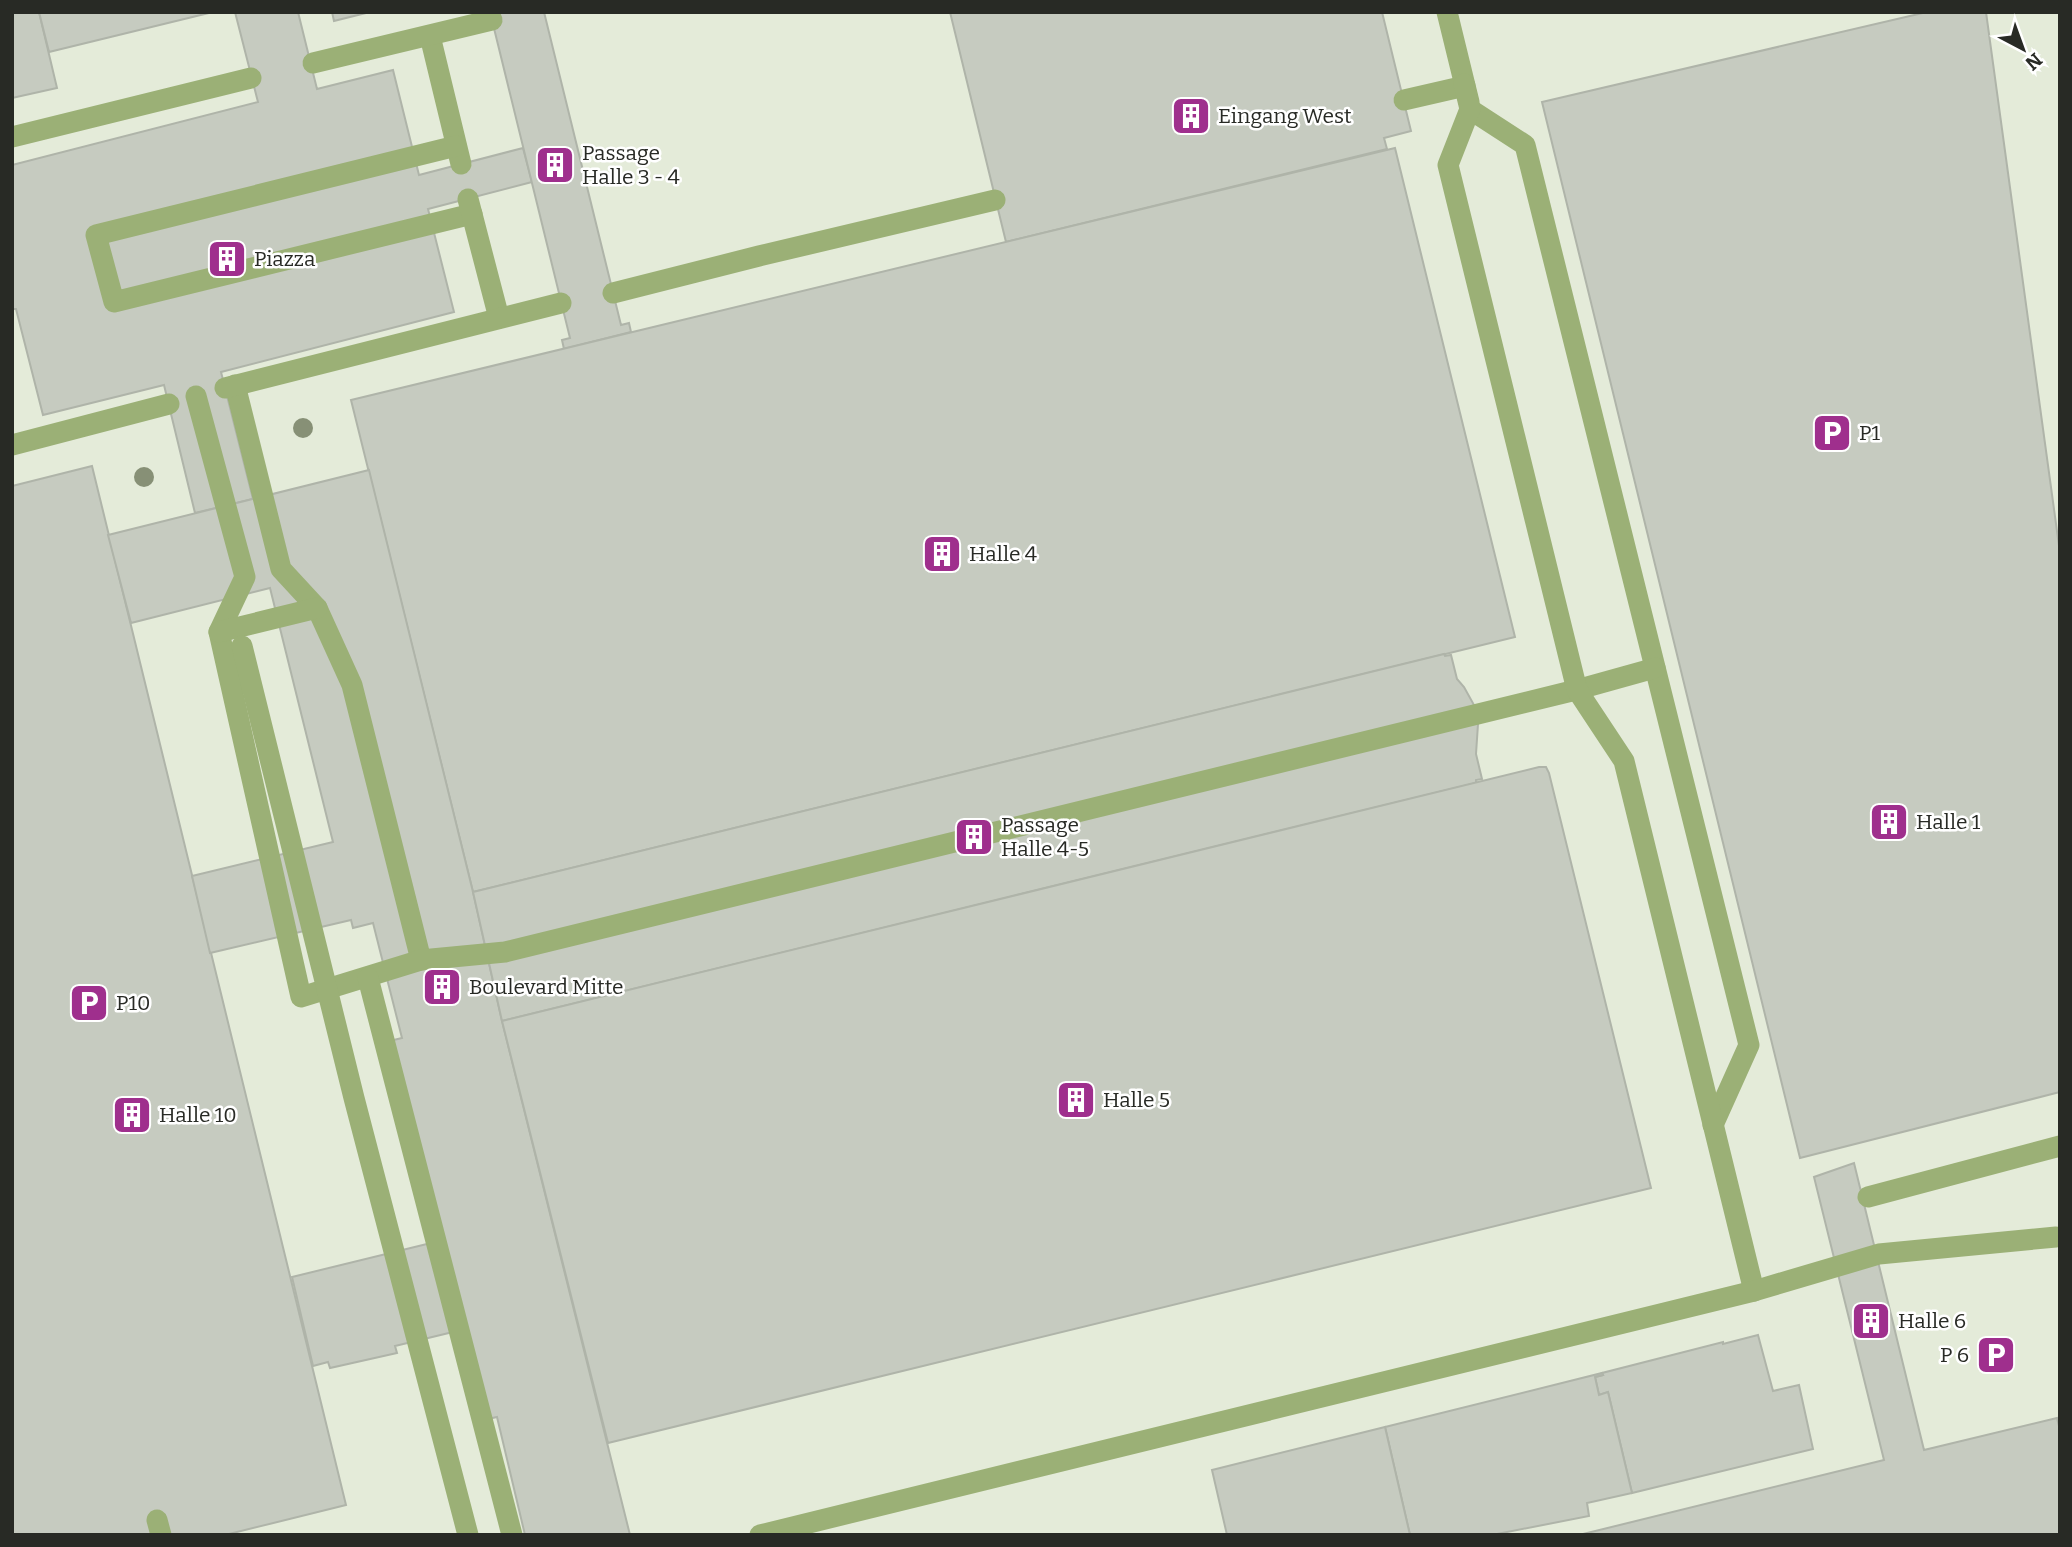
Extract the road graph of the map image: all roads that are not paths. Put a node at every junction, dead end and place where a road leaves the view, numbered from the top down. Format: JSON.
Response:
{"nodes":[{"id":1,"x":1447,"y":12,"type":"edge"},
{"id":2,"x":492,"y":20,"type":"dead end"},
{"id":3,"x":430,"y":36,"type":"junction"},
{"id":4,"x":313,"y":62,"type":"dead end"},
{"id":5,"x":251,"y":78,"type":"dead end"},
{"id":6,"x":1465,"y":86,"type":"junction"},
{"id":7,"x":1404,"y":100,"type":"dead end"},
{"id":8,"x":1471,"y":110,"type":"junction"},
{"id":9,"x":12,"y":137,"type":"edge"},
{"id":10,"x":995,"y":200,"type":"dead end"},
{"id":11,"x":613,"y":293,"type":"dead end"},
{"id":12,"x":562,"y":303,"type":"dead end"},
{"id":13,"x":499,"y":318,"type":"junction"},
{"id":14,"x":196,"y":396,"type":"dead end"},
{"id":15,"x":169,"y":404,"type":"dead end"},
{"id":16,"x":12,"y":445,"type":"edge"},
{"id":17,"x":317,"y":608,"type":"junction"},
{"id":18,"x":219,"y":632,"type":"junction"},
{"id":19,"x":242,"y":646,"type":"dead end"},
{"id":20,"x":1655,"y":668,"type":"junction"},
{"id":21,"x":1576,"y":690,"type":"junction"},
{"id":22,"x":1624,"y":761,"type":"junction"},
{"id":23,"x":1632,"y":795,"type":"junction"},
{"id":24,"x":421,"y":960,"type":"junction"},
{"id":25,"x":368,"y":978,"type":"junction"},
{"id":26,"x":1713,"y":1125,"type":"junction"},
{"id":27,"x":2060,"y":1146,"type":"edge"},
{"id":28,"x":1868,"y":1197,"type":"dead end"},
{"id":29,"x":2060,"y":1237,"type":"edge"},
{"id":30,"x":1754,"y":1292,"type":"junction"},
{"id":31,"x":468,"y":1535,"type":"edge"},
{"id":32,"x":512,"y":1535,"type":"edge"},
{"id":33,"x":760,"y":1535,"type":"edge"}],
"edges":[{"from":1,"to":6,"type":"lane"},
{"from":1,"to":22,"type":"lane","bridge":true},
{"from":2,"to":3,"type":"lane"},
{"from":3,"to":4,"type":"lane"},
{"from":3,"to":13,"type":"lane"},
{"from":5,"to":9,"type":"lane"},
{"from":6,"to":7,"type":"lane"},
{"from":6,"to":8,"type":"lane"},
{"from":8,"to":20,"type":"lane"},
{"from":8,"to":21,"type":"lane"},
{"from":10,"to":11,"type":"lane"},
{"from":12,"to":13,"type":"lane"},
{"from":13,"to":17,"type":"lane"},
{"from":14,"to":18,"type":"lane"},
{"from":15,"to":16,"type":"lane"},
{"from":17,"to":18,"type":"lane"},
{"from":17,"to":24,"type":"lane"},
{"from":18,"to":25,"type":"lane"},
{"from":19,"to":31,"type":"lane","bridge":true},
{"from":20,"to":21,"type":"lane"},
{"from":20,"to":26,"type":"lane"},
{"from":21,"to":22,"type":"lane"},
{"from":21,"to":24,"type":"lane"},
{"from":22,"to":23,"type":"lane","bridge":true},
{"from":23,"to":26,"type":"lane"},
{"from":23,"to":30,"type":"lane","bridge":true},
{"from":24,"to":25,"type":"lane"},
{"from":25,"to":32,"type":"lane"},
{"from":26,"to":33,"type":"lane"},
{"from":27,"to":28,"type":"lane"},
{"from":29,"to":30,"type":"lane","bridge":true},
{"from":30,"to":33,"type":"lane","bridge":true}]}
